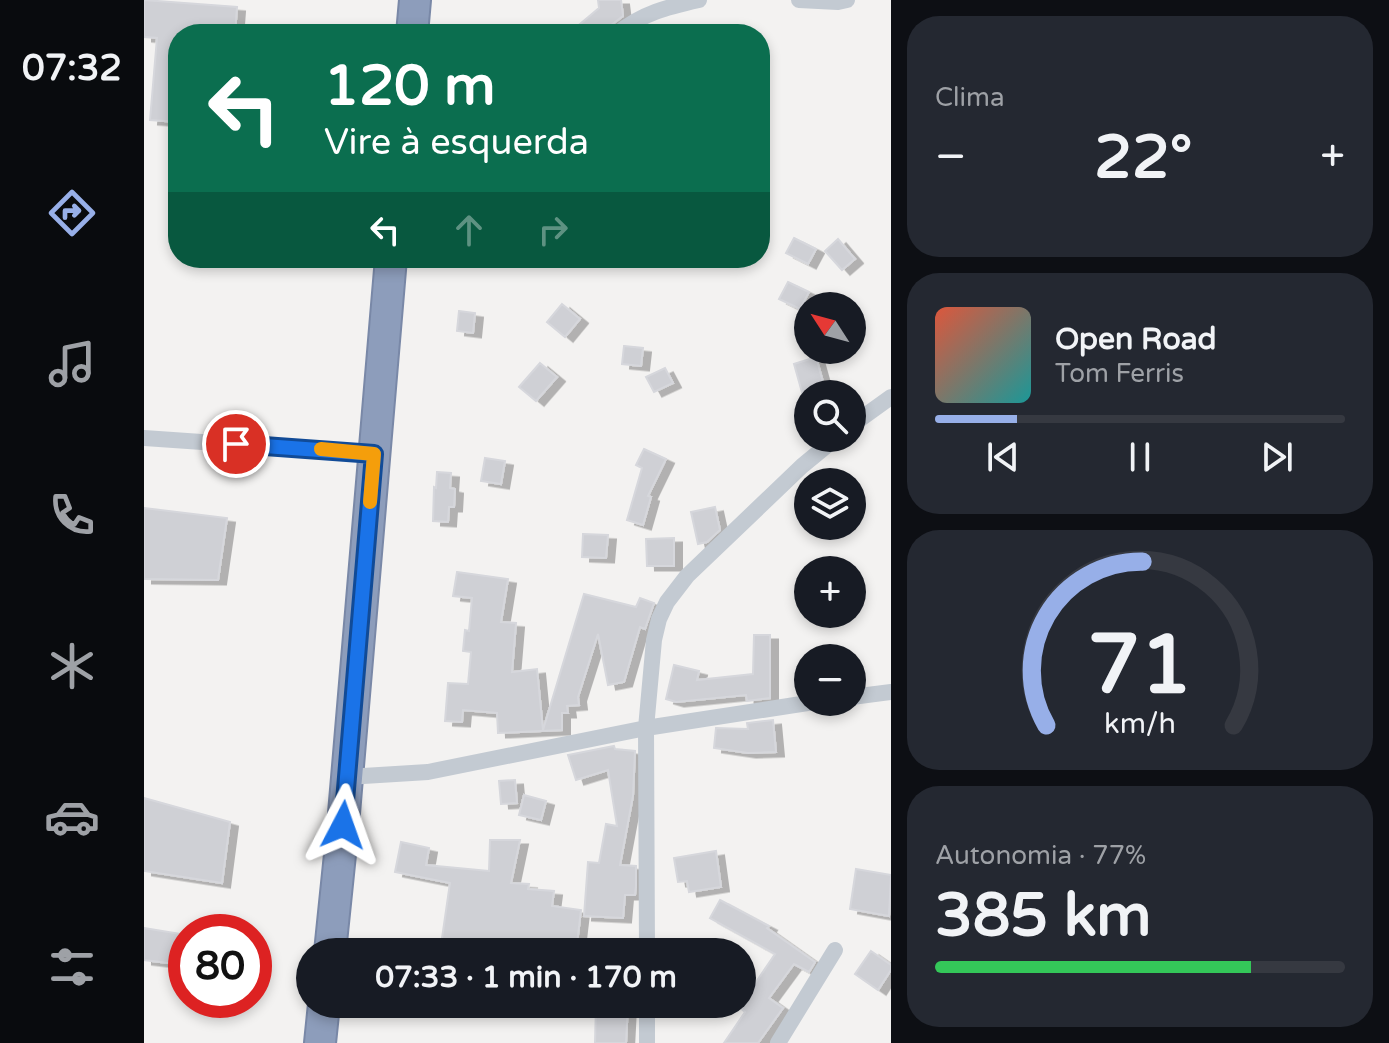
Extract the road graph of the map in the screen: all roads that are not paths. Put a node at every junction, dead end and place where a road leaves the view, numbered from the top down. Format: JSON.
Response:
{"nodes":[{"id":1,"x":415,"y":0,"type":"edge"},
{"id":2,"x":699,"y":0,"type":"edge"},
{"id":3,"x":799,"y":0,"type":"edge"},
{"id":4,"x":847,"y":0,"type":"edge"},
{"id":5,"x":417,"y":24,"type":"edge"},
{"id":6,"x":629,"y":24,"type":"edge"},
{"id":7,"x":390,"y":268,"type":"edge"},
{"id":8,"x":891,"y":397,"type":"edge"},
{"id":9,"x":866,"y":415,"type":"edge"},
{"id":10,"x":144,"y":438,"type":"edge"},
{"id":11,"x":819,"y":452,"type":"edge"},
{"id":12,"x":374,"y":454,"type":"junction"},
{"id":13,"x":891,"y":692,"type":"edge"},
{"id":14,"x":866,"y":695,"type":"edge"},
{"id":15,"x":794,"y":705,"type":"edge"},
{"id":16,"x":646,"y":728,"type":"junction"},
{"id":17,"x":347,"y":777,"type":"junction"},
{"id":18,"x":331,"y":938,"type":"edge"},
{"id":19,"x":647,"y":938,"type":"edge"},
{"id":20,"x":835,"y":950,"type":"dead end"},
{"id":21,"x":323,"y":1018,"type":"edge"},
{"id":22,"x":647,"y":1018,"type":"edge"},
{"id":23,"x":320,"y":1043,"type":"edge"},
{"id":24,"x":647,"y":1043,"type":"edge"},
{"id":25,"x":778,"y":1043,"type":"edge"}],
"edges":[{"from":1,"to":5,"type":"highway"},
{"from":2,"to":6,"type":"street"},
{"from":3,"to":4,"type":"street"},
{"from":7,"to":12,"type":"highway"},
{"from":8,"to":9,"type":"street"},
{"from":10,"to":12,"type":"street"},
{"from":11,"to":16,"type":"street"},
{"from":12,"to":17,"type":"highway"},
{"from":13,"to":14,"type":"street"},
{"from":15,"to":16,"type":"street"},
{"from":16,"to":17,"type":"street"},
{"from":16,"to":19,"type":"street"},
{"from":17,"to":18,"type":"highway"},
{"from":20,"to":25,"type":"street"},
{"from":21,"to":23,"type":"highway"},
{"from":22,"to":24,"type":"street"}]}
